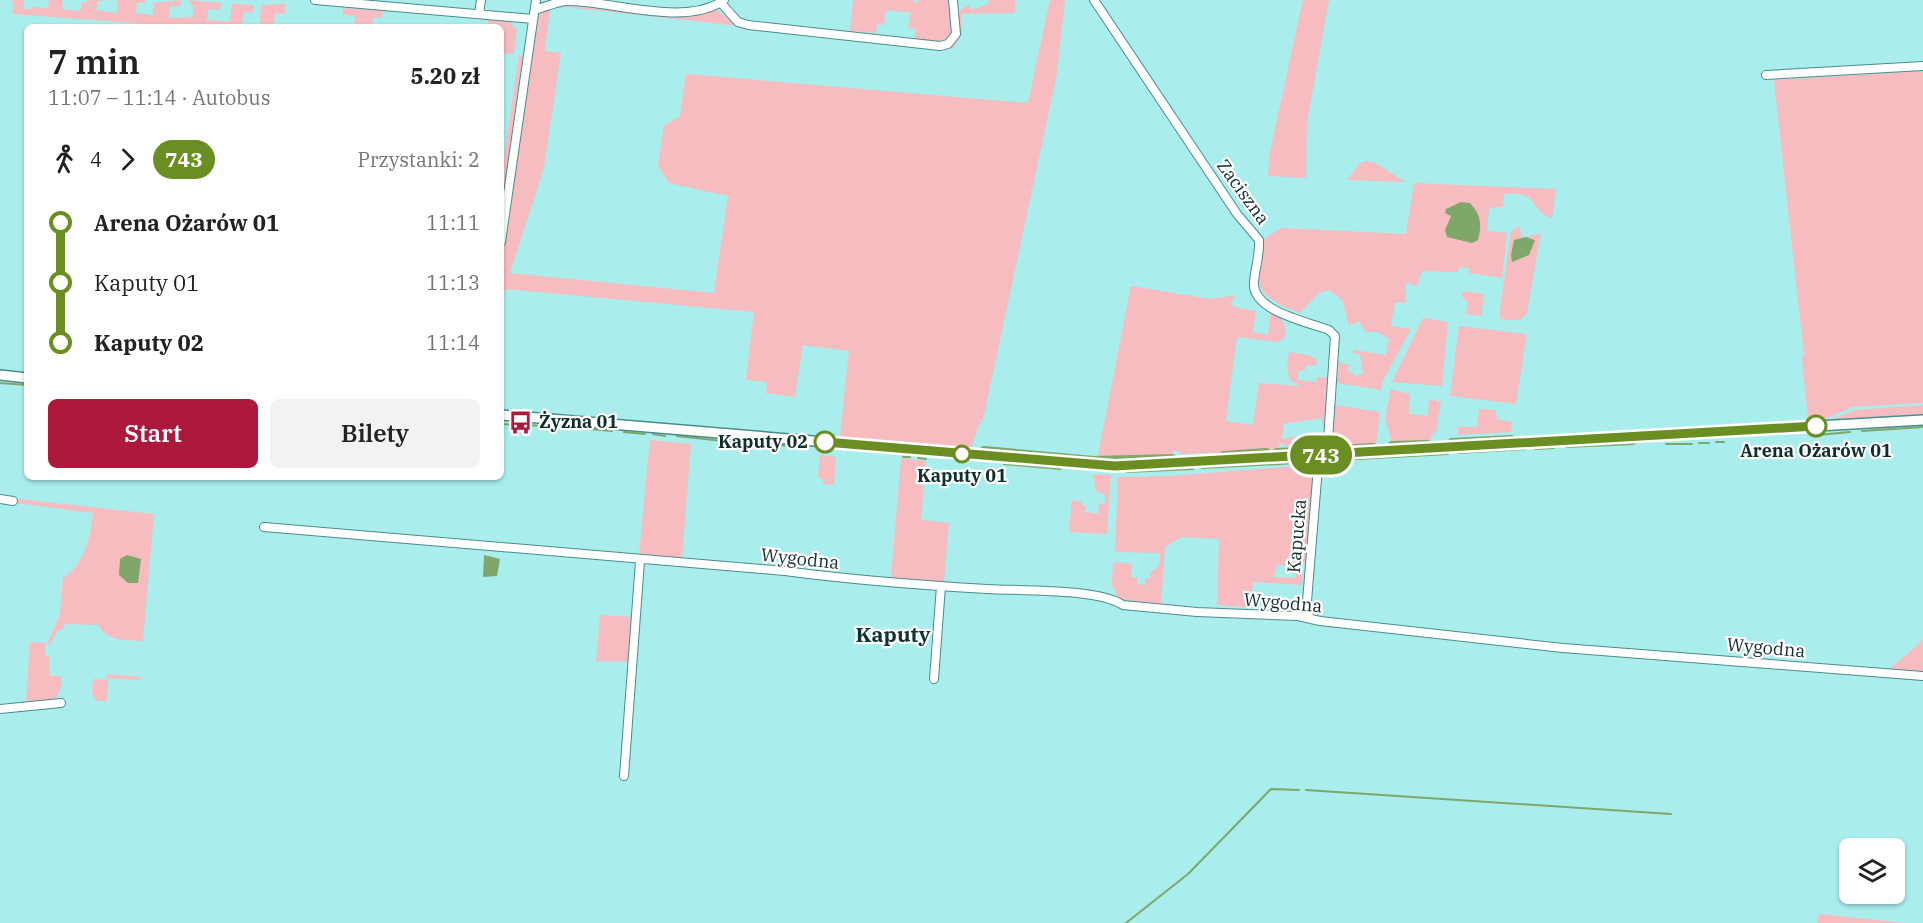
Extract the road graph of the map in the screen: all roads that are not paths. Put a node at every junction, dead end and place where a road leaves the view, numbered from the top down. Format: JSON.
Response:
{"nodes":[{"id":1,"x":315,"y":0,"type":"edge"},
{"id":2,"x":481,"y":0,"type":"edge"},
{"id":3,"x":536,"y":0,"type":"edge"},
{"id":4,"x":953,"y":0,"type":"edge"},
{"id":5,"x":1094,"y":0,"type":"edge"},
{"id":6,"x":722,"y":1,"type":"edge"},
{"id":7,"x":405,"y":4,"type":"edge"},
{"id":8,"x":535,"y":10,"type":"junction"},
{"id":9,"x":479,"y":14,"type":"junction"},
{"id":10,"x":533,"y":19,"type":"junction"},
{"id":11,"x":1923,"y":66,"type":"edge"},
{"id":12,"x":1766,"y":75,"type":"dead end"},
{"id":13,"x":504,"y":221,"type":"edge"},
{"id":14,"x":0,"y":375,"type":"edge"},
{"id":15,"x":24,"y":378,"type":"edge"},
{"id":16,"x":504,"y":415,"type":"edge"},
{"id":17,"x":1923,"y":420,"type":"edge"},
{"id":18,"x":1323,"y":455,"type":"junction"},
{"id":19,"x":0,"y":499,"type":"edge"},
{"id":20,"x":13,"y":501,"type":"dead end"},
{"id":21,"x":264,"y":527,"type":"dead end"},
{"id":22,"x":640,"y":561,"type":"junction"},
{"id":23,"x":941,"y":586,"type":"junction"},
{"id":24,"x":1309,"y":618,"type":"junction"},
{"id":25,"x":1923,"y":676,"type":"edge"},
{"id":26,"x":933,"y":679,"type":"dead end"},
{"id":27,"x":61,"y":703,"type":"dead end"},
{"id":28,"x":0,"y":709,"type":"edge"},
{"id":29,"x":624,"y":776,"type":"dead end"}],
"edges":[{"from":1,"to":7,"type":"street"},
{"from":2,"to":9,"type":"street"},
{"from":3,"to":8,"type":"street"},
{"from":4,"to":6,"type":"street"},
{"from":5,"to":18,"type":"street","name":"Zaciszna"},
{"from":6,"to":8,"type":"street"},
{"from":7,"to":9,"type":"street"},
{"from":8,"to":10,"type":"street"},
{"from":9,"to":10,"type":"street"},
{"from":10,"to":13,"type":"street"},
{"from":11,"to":12,"type":"street"},
{"from":14,"to":15,"type":"street"},
{"from":16,"to":18,"type":"street"},
{"from":17,"to":18,"type":"street"},
{"from":18,"to":24,"type":"street","name":"Kapucka"},
{"from":19,"to":20,"type":"street"},
{"from":21,"to":22,"type":"street","name":"Wygodna"},
{"from":22,"to":23,"type":"street","name":"Wygodna"},
{"from":22,"to":29,"type":"street"},
{"from":23,"to":24,"type":"street","name":"Wygodna"},
{"from":23,"to":26,"type":"street"},
{"from":24,"to":25,"type":"street","name":"Wygodna"},
{"from":27,"to":28,"type":"street"}]}
